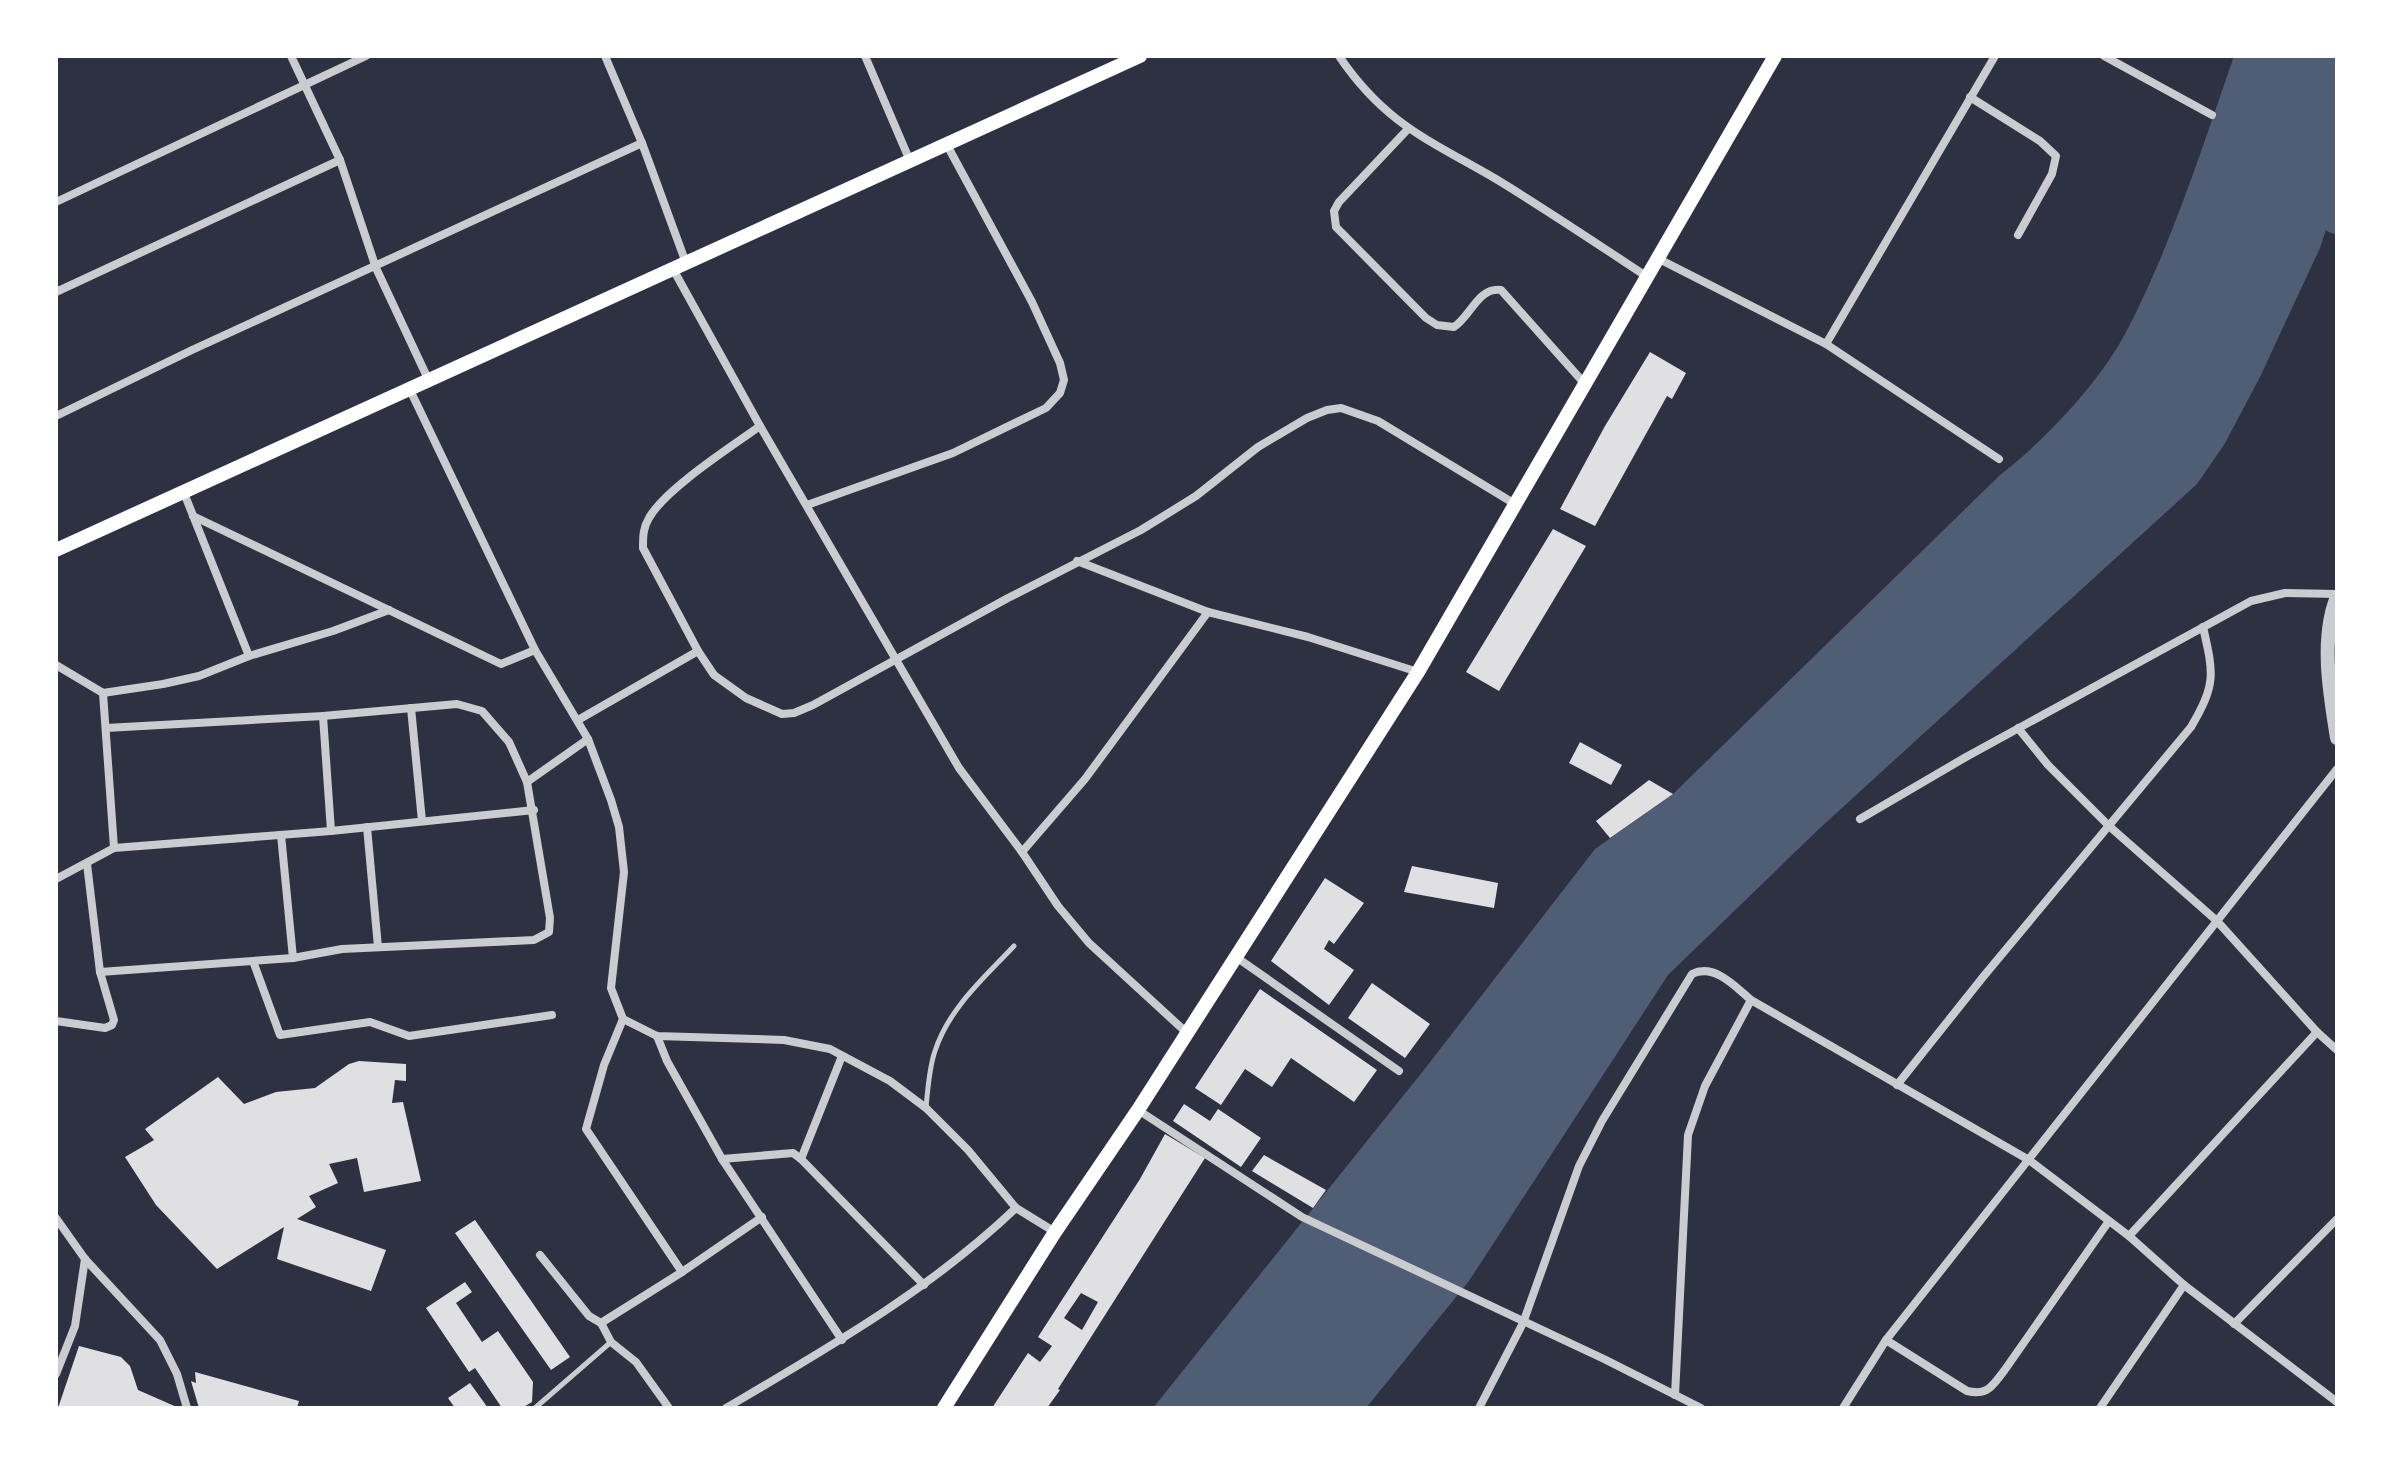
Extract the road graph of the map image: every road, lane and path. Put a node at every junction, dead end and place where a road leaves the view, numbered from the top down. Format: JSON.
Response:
{"nodes":[{"id":1,"x":291,"y":56,"type":"edge"},
{"id":2,"x":366,"y":56,"type":"edge"},
{"id":3,"x":605,"y":56,"type":"edge"},
{"id":4,"x":865,"y":56,"type":"edge"},
{"id":5,"x":1140,"y":56,"type":"edge"},
{"id":6,"x":1339,"y":56,"type":"edge"},
{"id":7,"x":1775,"y":56,"type":"edge"},
{"id":8,"x":1995,"y":56,"type":"edge"},
{"id":9,"x":2104,"y":56,"type":"edge"},
{"id":10,"x":304,"y":84,"type":"junction"},
{"id":11,"x":1970,"y":97,"type":"junction"},
{"id":12,"x":2212,"y":115,"type":"dead end"},
{"id":13,"x":1408,"y":129,"type":"junction"},
{"id":14,"x":642,"y":143,"type":"junction"},
{"id":15,"x":947,"y":145,"type":"junction"},
{"id":16,"x":340,"y":160,"type":"junction"},
{"id":17,"x":910,"y":161,"type":"junction"},
{"id":18,"x":56,"y":202,"type":"edge"},
{"id":19,"x":2018,"y":235,"type":"dead end"},
{"id":20,"x":1657,"y":258,"type":"junction"},
{"id":21,"x":680,"y":266,"type":"junction"},
{"id":22,"x":376,"y":268,"type":"junction"},
{"id":23,"x":1646,"y":276,"type":"junction"},
{"id":24,"x":56,"y":292,"type":"edge"},
{"id":25,"x":1826,"y":344,"type":"junction"},
{"id":26,"x":429,"y":381,"type":"junction"},
{"id":27,"x":1584,"y":383,"type":"junction"},
{"id":28,"x":410,"y":390,"type":"junction"},
{"id":29,"x":56,"y":416,"type":"edge"},
{"id":30,"x":760,"y":426,"type":"junction"},
{"id":31,"x":1999,"y":459,"type":"dead end"},
{"id":32,"x":184,"y":493,"type":"junction"},
{"id":33,"x":1515,"y":504,"type":"junction"},
{"id":34,"x":807,"y":505,"type":"junction"},
{"id":35,"x":193,"y":516,"type":"junction"},
{"id":36,"x":56,"y":550,"type":"edge"},
{"id":37,"x":1077,"y":561,"type":"junction"},
{"id":38,"x":2337,"y":596,"type":"edge"},
{"id":39,"x":389,"y":610,"type":"junction"},
{"id":40,"x":1208,"y":612,"type":"junction"},
{"id":41,"x":2203,"y":627,"type":"junction"},
{"id":42,"x":535,"y":650,"type":"junction"},
{"id":43,"x":698,"y":651,"type":"junction"},
{"id":44,"x":249,"y":656,"type":"junction"},
{"id":45,"x":898,"y":661,"type":"junction"},
{"id":46,"x":56,"y":665,"type":"edge"},
{"id":47,"x":1418,"y":672,"type":"junction"},
{"id":48,"x":103,"y":693,"type":"junction"},
{"id":49,"x":411,"y":708,"type":"junction"},
{"id":50,"x":323,"y":716,"type":"junction"},
{"id":51,"x":578,"y":720,"type":"junction"},
{"id":52,"x":106,"y":728,"type":"junction"},
{"id":53,"x":2018,"y":728,"type":"junction"},
{"id":54,"x":2337,"y":738,"type":"edge"},
{"id":55,"x":588,"y":739,"type":"junction"},
{"id":56,"x":2337,"y":769,"type":"edge"},
{"id":57,"x":527,"y":782,"type":"junction"},
{"id":58,"x":534,"y":810,"type":"junction"},
{"id":59,"x":1860,"y":819,"type":"dead end"},
{"id":60,"x":422,"y":821,"type":"junction"},
{"id":61,"x":2109,"y":826,"type":"junction"},
{"id":62,"x":367,"y":827,"type":"junction"},
{"id":63,"x":331,"y":831,"type":"junction"},
{"id":64,"x":281,"y":835,"type":"junction"},
{"id":65,"x":114,"y":848,"type":"junction"},
{"id":66,"x":1022,"y":852,"type":"junction"},
{"id":67,"x":87,"y":864,"type":"junction"},
{"id":68,"x":56,"y":879,"type":"edge"},
{"id":69,"x":2217,"y":921,"type":"junction"},
{"id":70,"x":1014,"y":946,"type":"dead end"},
{"id":71,"x":378,"y":947,"type":"junction"},
{"id":72,"x":1236,"y":957,"type":"junction"},
{"id":73,"x":293,"y":958,"type":"junction"},
{"id":74,"x":253,"y":961,"type":"junction"},
{"id":75,"x":100,"y":972,"type":"junction"},
{"id":76,"x":1751,"y":1000,"type":"junction"},
{"id":77,"x":552,"y":1015,"type":"dead end"},
{"id":78,"x":623,"y":1019,"type":"junction"},
{"id":79,"x":56,"y":1021,"type":"edge"},
{"id":80,"x":2317,"y":1032,"type":"junction"},
{"id":81,"x":1187,"y":1033,"type":"junction"},
{"id":82,"x":657,"y":1036,"type":"junction"},
{"id":83,"x":2337,"y":1050,"type":"edge"},
{"id":84,"x":842,"y":1056,"type":"junction"},
{"id":85,"x":1399,"y":1071,"type":"dead end"},
{"id":86,"x":1897,"y":1085,"type":"junction"},
{"id":87,"x":926,"y":1108,"type":"junction"},
{"id":88,"x":1138,"y":1110,"type":"junction"},
{"id":89,"x":722,"y":1159,"type":"junction"},
{"id":90,"x":801,"y":1159,"type":"junction"},
{"id":91,"x":2029,"y":1160,"type":"junction"},
{"id":92,"x":1016,"y":1208,"type":"junction"},
{"id":93,"x":762,"y":1217,"type":"junction"},
{"id":94,"x":56,"y":1218,"type":"edge"},
{"id":95,"x":2337,"y":1219,"type":"edge"},
{"id":96,"x":2109,"y":1221,"type":"junction"},
{"id":97,"x":1055,"y":1232,"type":"junction"},
{"id":98,"x":2129,"y":1236,"type":"junction"},
{"id":99,"x":540,"y":1255,"type":"dead end"},
{"id":100,"x":85,"y":1259,"type":"junction"},
{"id":101,"x":682,"y":1272,"type":"junction"},
{"id":102,"x":924,"y":1285,"type":"junction"},
{"id":103,"x":2184,"y":1285,"type":"junction"},
{"id":104,"x":601,"y":1323,"type":"junction"},
{"id":105,"x":1523,"y":1323,"type":"junction"},
{"id":106,"x":2234,"y":1324,"type":"junction"},
{"id":107,"x":842,"y":1340,"type":"junction"},
{"id":108,"x":1886,"y":1340,"type":"junction"},
{"id":109,"x":611,"y":1342,"type":"junction"},
{"id":110,"x":56,"y":1374,"type":"edge"},
{"id":111,"x":1675,"y":1395,"type":"junction"},
{"id":112,"x":2337,"y":1402,"type":"edge"},
{"id":113,"x":187,"y":1408,"type":"edge"},
{"id":114,"x":535,"y":1408,"type":"edge"},
{"id":115,"x":669,"y":1408,"type":"edge"},
{"id":116,"x":726,"y":1408,"type":"edge"},
{"id":117,"x":944,"y":1408,"type":"edge"},
{"id":118,"x":1479,"y":1408,"type":"edge"},
{"id":119,"x":1701,"y":1408,"type":"edge"},
{"id":120,"x":1843,"y":1408,"type":"edge"},
{"id":121,"x":2100,"y":1408,"type":"edge"},
{"id":122,"x":2330,"y":1408,"type":"edge"}],
"edges":[{"from":1,"to":10,"type":"street"},
{"from":2,"to":10,"type":"street"},
{"from":3,"to":14,"type":"street"},
{"from":4,"to":17,"type":"street"},
{"from":5,"to":15,"type":"main road"},
{"from":6,"to":13,"type":"street"},
{"from":7,"to":20,"type":"main road"},
{"from":8,"to":11,"type":"street"},
{"from":9,"to":12,"type":"street"},
{"from":10,"to":16,"type":"street"},
{"from":10,"to":18,"type":"street"},
{"from":11,"to":19,"type":"street"},
{"from":11,"to":25,"type":"street"},
{"from":13,"to":23,"type":"street"},
{"from":13,"to":27,"type":"street"},
{"from":14,"to":21,"type":"street"},
{"from":14,"to":22,"type":"street"},
{"from":15,"to":17,"type":"main road"},
{"from":15,"to":34,"type":"street"},
{"from":16,"to":22,"type":"street"},
{"from":16,"to":24,"type":"street"},
{"from":17,"to":21,"type":"main road"},
{"from":20,"to":23,"type":"main road"},
{"from":20,"to":25,"type":"street"},
{"from":21,"to":26,"type":"main road"},
{"from":21,"to":30,"type":"street"},
{"from":22,"to":26,"type":"street"},
{"from":22,"to":29,"type":"street"},
{"from":23,"to":27,"type":"main road"},
{"from":25,"to":31,"type":"street"},
{"from":26,"to":28,"type":"main road"},
{"from":27,"to":33,"type":"main road"},
{"from":28,"to":32,"type":"main road"},
{"from":28,"to":42,"type":"street"},
{"from":30,"to":34,"type":"street"},
{"from":30,"to":43,"type":"street"},
{"from":32,"to":35,"type":"street"},
{"from":32,"to":36,"type":"main road"},
{"from":33,"to":37,"type":"street"},
{"from":33,"to":47,"type":"main road"},
{"from":34,"to":45,"type":"street"},
{"from":35,"to":39,"type":"street"},
{"from":35,"to":44,"type":"street"},
{"from":37,"to":40,"type":"street"},
{"from":37,"to":45,"type":"street"},
{"from":38,"to":41,"type":"street"},
{"from":38,"to":54,"type":"street"},
{"from":39,"to":42,"type":"street"},
{"from":39,"to":44,"type":"street"},
{"from":40,"to":47,"type":"street"},
{"from":40,"to":66,"type":"street"},
{"from":41,"to":53,"type":"street"},
{"from":41,"to":61,"type":"street"},
{"from":42,"to":51,"type":"street"},
{"from":43,"to":45,"type":"street"},
{"from":43,"to":51,"type":"street"},
{"from":44,"to":48,"type":"street"},
{"from":45,"to":66,"type":"street"},
{"from":46,"to":48,"type":"street"},
{"from":47,"to":72,"type":"main road"},
{"from":48,"to":52,"type":"street"},
{"from":49,"to":50,"type":"street"},
{"from":49,"to":57,"type":"street"},
{"from":49,"to":60,"type":"street"},
{"from":50,"to":52,"type":"street"},
{"from":50,"to":63,"type":"street"},
{"from":51,"to":55,"type":"street"},
{"from":52,"to":65,"type":"street"},
{"from":53,"to":59,"type":"street"},
{"from":53,"to":61,"type":"street"},
{"from":55,"to":57,"type":"street"},
{"from":55,"to":78,"type":"street"},
{"from":56,"to":69,"type":"street"},
{"from":57,"to":58,"type":"street"},
{"from":58,"to":60,"type":"street"},
{"from":58,"to":71,"type":"street"},
{"from":60,"to":62,"type":"street"},
{"from":61,"to":69,"type":"street"},
{"from":61,"to":86,"type":"street"},
{"from":62,"to":63,"type":"street"},
{"from":62,"to":71,"type":"street"},
{"from":63,"to":64,"type":"street"},
{"from":64,"to":65,"type":"street"},
{"from":64,"to":73,"type":"street"},
{"from":65,"to":67,"type":"street"},
{"from":66,"to":81,"type":"street"},
{"from":67,"to":68,"type":"street"},
{"from":67,"to":75,"type":"street"},
{"from":69,"to":80,"type":"street"},
{"from":69,"to":91,"type":"street"},
{"from":70,"to":87,"type":"lane"},
{"from":71,"to":73,"type":"street"},
{"from":72,"to":81,"type":"main road"},
{"from":72,"to":85,"type":"street"},
{"from":73,"to":74,"type":"street"},
{"from":74,"to":75,"type":"street"},
{"from":74,"to":77,"type":"street"},
{"from":75,"to":79,"type":"street"},
{"from":76,"to":86,"type":"street"},
{"from":76,"to":105,"type":"street"},
{"from":76,"to":111,"type":"street"},
{"from":78,"to":82,"type":"street"},
{"from":78,"to":101,"type":"street"},
{"from":80,"to":83,"type":"street"},
{"from":80,"to":98,"type":"street"},
{"from":81,"to":88,"type":"main road"},
{"from":82,"to":84,"type":"street"},
{"from":82,"to":89,"type":"street"},
{"from":84,"to":87,"type":"street"},
{"from":84,"to":90,"type":"street"},
{"from":86,"to":91,"type":"street"},
{"from":87,"to":92,"type":"street"},
{"from":88,"to":97,"type":"main road"},
{"from":88,"to":105,"type":"street"},
{"from":89,"to":90,"type":"street"},
{"from":89,"to":93,"type":"street"},
{"from":90,"to":102,"type":"street"},
{"from":91,"to":96,"type":"street"},
{"from":91,"to":108,"type":"street"},
{"from":92,"to":97,"type":"street"},
{"from":92,"to":102,"type":"street"},
{"from":93,"to":101,"type":"street"},
{"from":93,"to":107,"type":"street"},
{"from":94,"to":100,"type":"street"},
{"from":95,"to":106,"type":"street"},
{"from":96,"to":98,"type":"street"},
{"from":96,"to":108,"type":"street"},
{"from":97,"to":117,"type":"main road"},
{"from":98,"to":103,"type":"street"},
{"from":99,"to":104,"type":"street"},
{"from":100,"to":110,"type":"street"},
{"from":100,"to":113,"type":"street"},
{"from":101,"to":104,"type":"street"},
{"from":102,"to":107,"type":"street"},
{"from":103,"to":106,"type":"street"},
{"from":103,"to":121,"type":"street"},
{"from":104,"to":109,"type":"street"},
{"from":105,"to":111,"type":"street"},
{"from":105,"to":118,"type":"street"},
{"from":106,"to":112,"type":"street"},
{"from":107,"to":116,"type":"street"},
{"from":108,"to":120,"type":"street"},
{"from":109,"to":114,"type":"lane"},
{"from":109,"to":115,"type":"street"},
{"from":111,"to":119,"type":"street"},
{"from":112,"to":122,"type":"street"}]}
